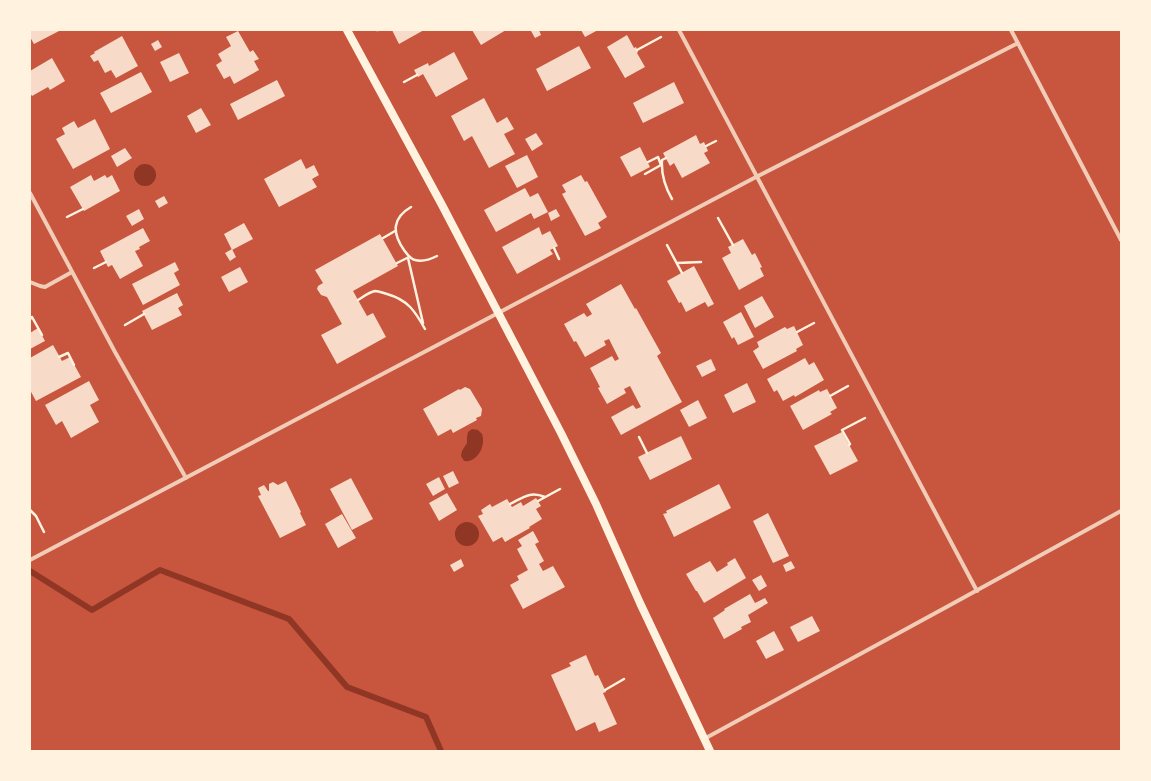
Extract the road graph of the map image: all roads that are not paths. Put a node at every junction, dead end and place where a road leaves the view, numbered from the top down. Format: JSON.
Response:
{"nodes":[{"id":1,"x":347,"y":30,"type":"edge"},
{"id":2,"x":679,"y":30,"type":"edge"},
{"id":3,"x":1011,"y":30,"type":"edge"},
{"id":4,"x":1018,"y":43,"type":"junction"},
{"id":5,"x":756,"y":177,"type":"junction"},
{"id":6,"x":30,"y":193,"type":"edge"},
{"id":7,"x":1121,"y":240,"type":"edge"},
{"id":8,"x":72,"y":272,"type":"junction"},
{"id":9,"x":30,"y":282,"type":"edge"},
{"id":10,"x":498,"y":313,"type":"junction"},
{"id":11,"x":186,"y":478,"type":"junction"},
{"id":12,"x":1121,"y":511,"type":"edge"},
{"id":13,"x":30,"y":560,"type":"edge"},
{"id":14,"x":977,"y":590,"type":"junction"},
{"id":15,"x":704,"y":739,"type":"junction"},
{"id":16,"x":710,"y":751,"type":"edge"}],
"edges":[{"from":1,"to":10,"type":"main road"},
{"from":2,"to":5,"type":"street"},
{"from":3,"to":4,"type":"street"},
{"from":4,"to":5,"type":"street"},
{"from":4,"to":7,"type":"street"},
{"from":5,"to":10,"type":"street"},
{"from":5,"to":14,"type":"street"},
{"from":6,"to":8,"type":"street"},
{"from":8,"to":9,"type":"street"},
{"from":8,"to":11,"type":"street"},
{"from":10,"to":11,"type":"street"},
{"from":10,"to":15,"type":"main road"},
{"from":11,"to":13,"type":"street"},
{"from":12,"to":14,"type":"street"},
{"from":14,"to":15,"type":"street"},
{"from":15,"to":16,"type":"main road"}]}
